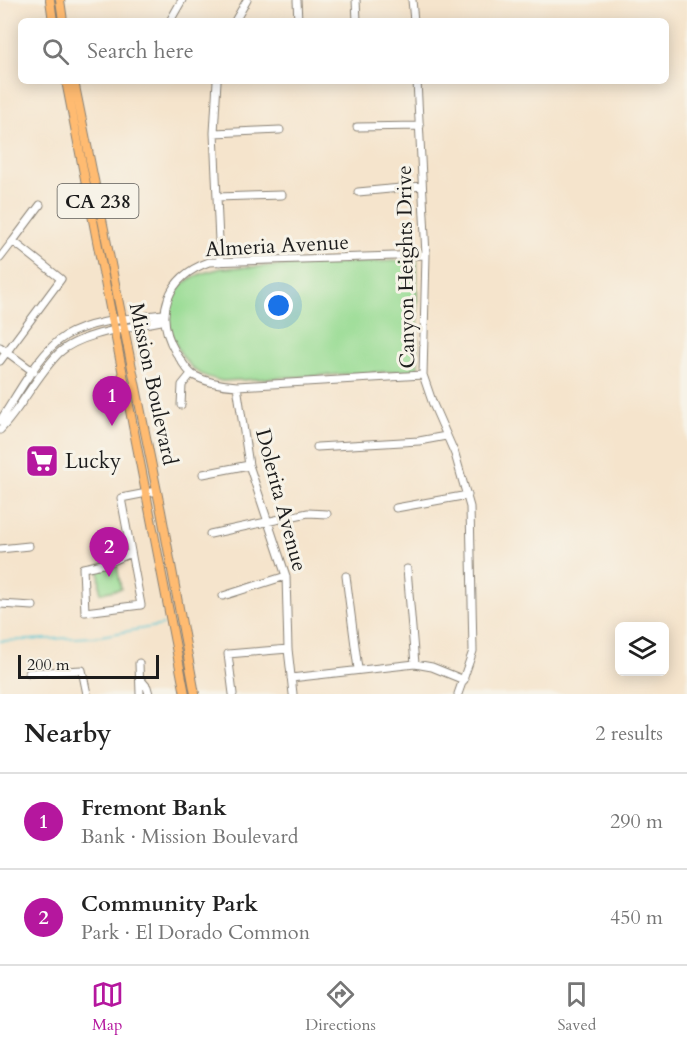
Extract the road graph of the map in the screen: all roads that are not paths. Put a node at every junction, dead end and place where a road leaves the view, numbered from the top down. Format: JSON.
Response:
{"nodes":[{"id":1,"x":50,"y":0,"type":"edge"},
{"id":2,"x":60,"y":0,"type":"edge"},
{"id":3,"x":182,"y":0,"type":"edge"},
{"id":4,"x":247,"y":0,"type":"edge"},
{"id":5,"x":297,"y":0,"type":"edge"},
{"id":6,"x":356,"y":0,"type":"edge"},
{"id":7,"x":412,"y":0,"type":"edge"},
{"id":8,"x":53,"y":18,"type":"edge"},
{"id":9,"x":63,"y":18,"type":"edge"},
{"id":10,"x":172,"y":18,"type":"edge"},
{"id":11,"x":237,"y":18,"type":"edge"},
{"id":12,"x":298,"y":18,"type":"edge"},
{"id":13,"x":357,"y":18,"type":"edge"},
{"id":14,"x":414,"y":18,"type":"edge"},
{"id":15,"x":67,"y":84,"type":"edge"},
{"id":16,"x":75,"y":84,"type":"edge"},
{"id":17,"x":217,"y":84,"type":"edge"},
{"id":18,"x":417,"y":84,"type":"edge"},
{"id":19,"x":420,"y":126,"type":"junction"},
{"id":20,"x":357,"y":127,"type":"dead end"},
{"id":21,"x":280,"y":130,"type":"dead end"},
{"id":22,"x":214,"y":132,"type":"junction"},
{"id":23,"x":422,"y":186,"type":"junction"},
{"id":24,"x":358,"y":192,"type":"dead end"},
{"id":25,"x":282,"y":195,"type":"dead end"},
{"id":26,"x":217,"y":197,"type":"junction"},
{"id":27,"x":40,"y":205,"type":"dead end"},
{"id":28,"x":13,"y":241,"type":"junction"},
{"id":29,"x":426,"y":255,"type":"junction"},
{"id":30,"x":0,"y":258,"type":"edge"},
{"id":31,"x":220,"y":262,"type":"junction"},
{"id":32,"x":164,"y":317,"type":"junction"},
{"id":33,"x":118,"y":326,"type":"junction"},
{"id":34,"x":0,"y":347,"type":"edge"},
{"id":35,"x":7,"y":352,"type":"junction"},
{"id":36,"x":0,"y":361,"type":"edge"},
{"id":37,"x":33,"y":371,"type":"junction"},
{"id":38,"x":191,"y":374,"type":"junction"},
{"id":39,"x":423,"y":375,"type":"junction"},
{"id":40,"x":40,"y":376,"type":"junction"},
{"id":41,"x":237,"y":387,"type":"junction"},
{"id":42,"x":181,"y":405,"type":"dead end"},
{"id":43,"x":0,"y":421,"type":"edge"},
{"id":44,"x":0,"y":430,"type":"edge"},
{"id":45,"x":446,"y":436,"type":"junction"},
{"id":46,"x":317,"y":447,"type":"dead end"},
{"id":47,"x":249,"y":465,"type":"junction"},
{"id":48,"x":203,"y":474,"type":"dead end"},
{"id":49,"x":152,"y":491,"type":"junction"},
{"id":50,"x":468,"y":495,"type":"junction"},
{"id":51,"x":396,"y":508,"type":"dead end"},
{"id":52,"x":327,"y":514,"type":"dead end"},
{"id":53,"x":269,"y":522,"type":"junction"},
{"id":54,"x":210,"y":534,"type":"dead end"},
{"id":55,"x":29,"y":546,"type":"dead end"},
{"id":56,"x":0,"y":549,"type":"edge"},
{"id":57,"x":131,"y":553,"type":"junction"},
{"id":58,"x":407,"y":569,"type":"dead end"},
{"id":59,"x":286,"y":576,"type":"junction"},
{"id":60,"x":346,"y":576,"type":"dead end"},
{"id":61,"x":223,"y":596,"type":"dead end"},
{"id":62,"x":0,"y":603,"type":"edge"},
{"id":63,"x":33,"y":606,"type":"dead end"},
{"id":64,"x":288,"y":649,"type":"junction"},
{"id":65,"x":139,"y":663,"type":"dead end"},
{"id":66,"x":415,"y":664,"type":"junction"},
{"id":67,"x":358,"y":669,"type":"junction"},
{"id":68,"x":29,"y":673,"type":"dead end"},
{"id":69,"x":291,"y":678,"type":"junction"},
{"id":70,"x":141,"y":680,"type":"junction"},
{"id":71,"x":464,"y":680,"type":"junction"},
{"id":72,"x":87,"y":694,"type":"edge"},
{"id":73,"x":140,"y":694,"type":"edge"},
{"id":74,"x":149,"y":694,"type":"edge"},
{"id":75,"x":185,"y":694,"type":"edge"},
{"id":76,"x":195,"y":694,"type":"edge"},
{"id":77,"x":233,"y":694,"type":"edge"},
{"id":78,"x":293,"y":694,"type":"edge"},
{"id":79,"x":458,"y":694,"type":"edge"}],
"edges":[{"from":1,"to":8,"type":"main road"},
{"from":2,"to":9,"type":"main road"},
{"from":3,"to":10,"type":"street"},
{"from":4,"to":11,"type":"street"},
{"from":5,"to":12,"type":"street"},
{"from":6,"to":13,"type":"street"},
{"from":7,"to":14,"type":"street"},
{"from":15,"to":33,"type":"main road","name":"Mission Boulevard","number":"CA 238"},
{"from":16,"to":33,"type":"main road","name":"Mission Boulevard","number":"CA 238"},
{"from":17,"to":22,"type":"street"},
{"from":18,"to":19,"type":"street","name":"Canyon Heights Drive"},
{"from":19,"to":20,"type":"street"},
{"from":19,"to":23,"type":"street","name":"Canyon Heights Drive"},
{"from":21,"to":22,"type":"street"},
{"from":22,"to":26,"type":"street"},
{"from":23,"to":24,"type":"street"},
{"from":23,"to":29,"type":"street","name":"Canyon Heights Drive"},
{"from":25,"to":26,"type":"street"},
{"from":26,"to":31,"type":"street"},
{"from":27,"to":28,"type":"street"},
{"from":28,"to":30,"type":"street"},
{"from":28,"to":35,"type":"street"},
{"from":29,"to":31,"type":"street","name":"Almeria Avenue"},
{"from":29,"to":39,"type":"street","name":"Canyon Heights Drive"},
{"from":31,"to":32,"type":"street","name":"Almeria Avenue"},
{"from":32,"to":33,"type":"street"},
{"from":32,"to":38,"type":"street"},
{"from":33,"to":37,"type":"street"},
{"from":33,"to":40,"type":"street"},
{"from":33,"to":49,"type":"main road","name":"Mission Boulevard","number":"CA 238"},
{"from":34,"to":35,"type":"street"},
{"from":35,"to":36,"type":"street"},
{"from":35,"to":37,"type":"street"},
{"from":37,"to":40,"type":"street"},
{"from":37,"to":43,"type":"street"},
{"from":38,"to":41,"type":"street"},
{"from":38,"to":42,"type":"street"},
{"from":39,"to":41,"type":"street"},
{"from":39,"to":45,"type":"street","name":"Canyon Heights Drive"},
{"from":40,"to":44,"type":"street"},
{"from":41,"to":47,"type":"street","name":"Dolerita Avenue"},
{"from":45,"to":46,"type":"street"},
{"from":45,"to":50,"type":"street","name":"Canyon Heights Drive"},
{"from":47,"to":48,"type":"street"},
{"from":47,"to":53,"type":"street","name":"Dolerita Avenue"},
{"from":49,"to":57,"type":"street"},
{"from":49,"to":75,"type":"main road","name":"Mission Boulevard","number":"CA 238"},
{"from":49,"to":76,"type":"main road","name":"Mission Boulevard","number":"CA 238"},
{"from":50,"to":51,"type":"street"},
{"from":50,"to":71,"type":"street","name":"Canyon Heights Drive"},
{"from":52,"to":53,"type":"street"},
{"from":53,"to":54,"type":"street"},
{"from":53,"to":59,"type":"street","name":"Dolerita Avenue"},
{"from":55,"to":56,"type":"street"},
{"from":57,"to":57,"type":"street"},
{"from":58,"to":66,"type":"street"},
{"from":59,"to":61,"type":"street"},
{"from":59,"to":64,"type":"street","name":"Dolerita Avenue"},
{"from":60,"to":67,"type":"street"},
{"from":62,"to":63,"type":"street"},
{"from":64,"to":69,"type":"street","name":"Dolerita Avenue"},
{"from":64,"to":77,"type":"street"},
{"from":65,"to":70,"type":"street"},
{"from":66,"to":67,"type":"street"},
{"from":66,"to":71,"type":"street"},
{"from":67,"to":69,"type":"street"},
{"from":68,"to":72,"type":"street"},
{"from":69,"to":78,"type":"street","name":"Dolerita Avenue"},
{"from":70,"to":73,"type":"street"},
{"from":70,"to":74,"type":"street"},
{"from":71,"to":79,"type":"street","name":"Canyon Heights Drive"}]}
